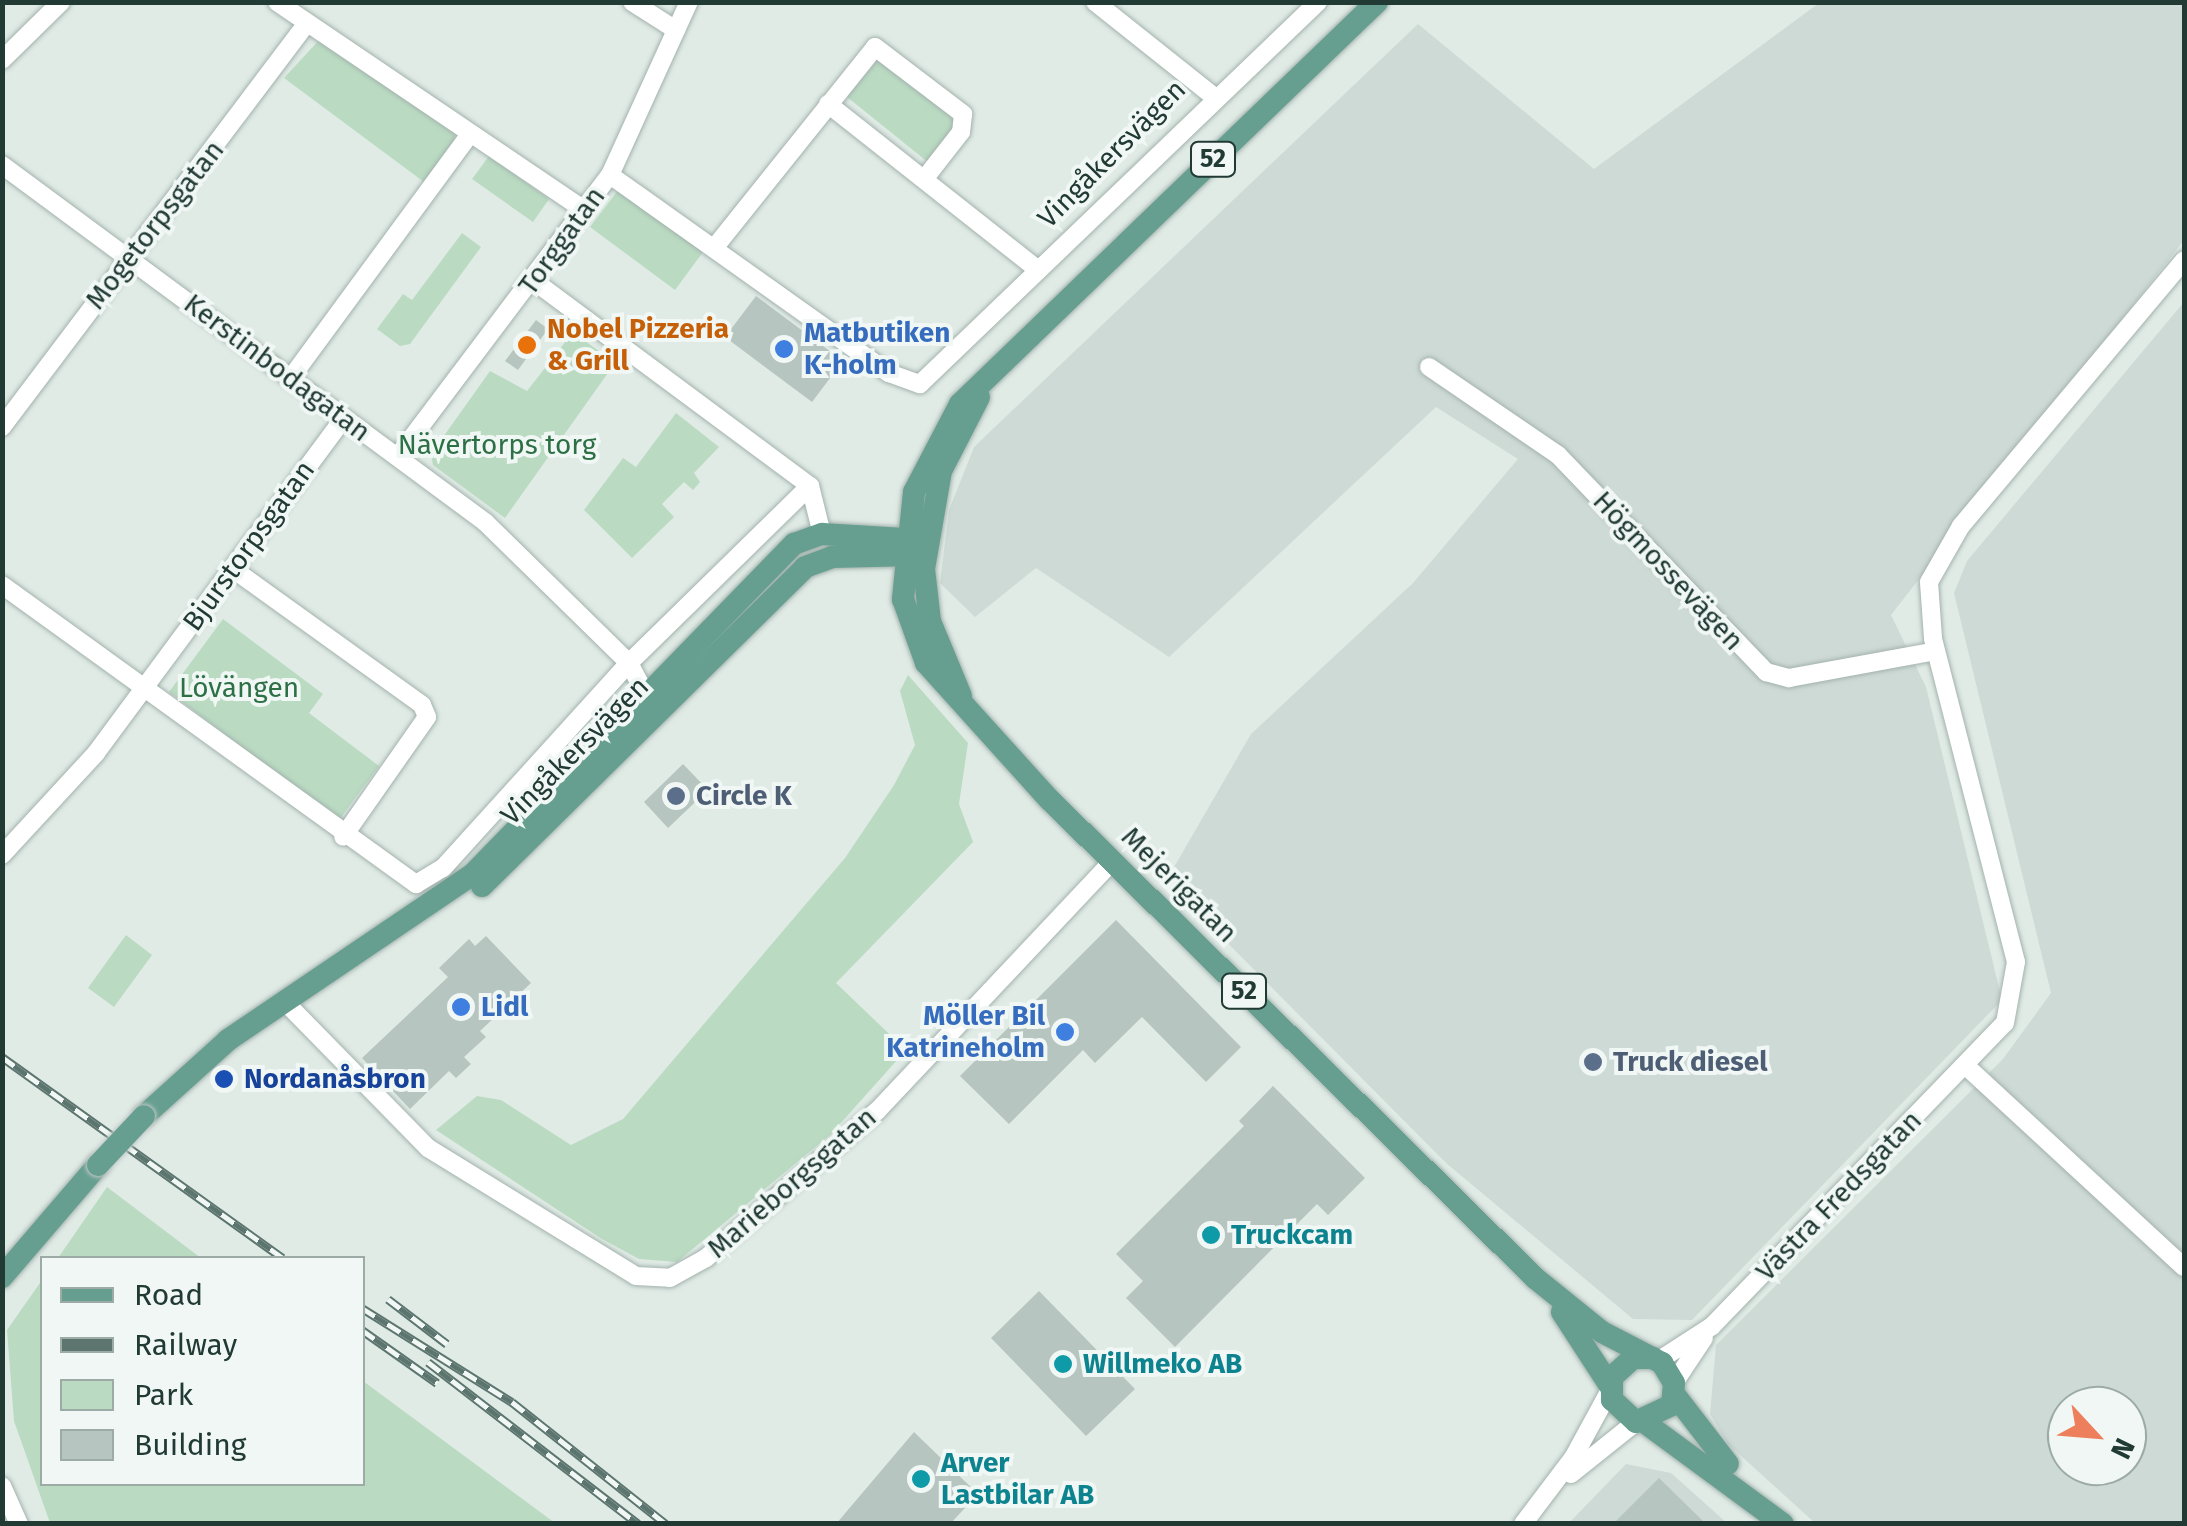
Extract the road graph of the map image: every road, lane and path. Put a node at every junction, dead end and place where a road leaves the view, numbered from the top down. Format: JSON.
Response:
{"nodes":[{"id":1,"x":62,"y":2,"type":"edge"},
{"id":2,"x":277,"y":2,"type":"edge"},
{"id":3,"x":632,"y":2,"type":"edge"},
{"id":4,"x":689,"y":2,"type":"edge"},
{"id":5,"x":1095,"y":2,"type":"edge"},
{"id":6,"x":1318,"y":2,"type":"edge"},
{"id":7,"x":1378,"y":2,"type":"edge"},
{"id":8,"x":307,"y":22,"type":"junction"},
{"id":9,"x":676,"y":30,"type":"junction"},
{"id":10,"x":2,"y":60,"type":"edge"},
{"id":11,"x":1213,"y":96,"type":"junction"},
{"id":12,"x":828,"y":104,"type":"junction"},
{"id":13,"x":470,"y":134,"type":"junction"},
{"id":14,"x":2,"y":164,"type":"edge"},
{"id":15,"x":610,"y":175,"type":"junction"},
{"id":16,"x":925,"y":178,"type":"junction"},
{"id":17,"x":584,"y":210,"type":"junction"},
{"id":18,"x":714,"y":247,"type":"junction"},
{"id":19,"x":130,"y":260,"type":"junction"},
{"id":20,"x":2184,"y":260,"type":"edge"},
{"id":21,"x":1038,"y":270,"type":"junction"},
{"id":22,"x":534,"y":282,"type":"junction"},
{"id":23,"x":1430,"y":367,"type":"dead end"},
{"id":24,"x":292,"y":375,"type":"junction"},
{"id":25,"x":985,"y":384,"type":"junction"},
{"id":26,"x":342,"y":420,"type":"junction"},
{"id":27,"x":2,"y":427,"type":"edge"},
{"id":28,"x":398,"y":456,"type":"junction"},
{"id":29,"x":810,"y":486,"type":"junction"},
{"id":30,"x":822,"y":534,"type":"junction"},
{"id":31,"x":902,"y":550,"type":"junction"},
{"id":32,"x":926,"y":550,"type":"junction"},
{"id":33,"x":824,"y":558,"type":"junction"},
{"id":34,"x":233,"y":569,"type":"junction"},
{"id":35,"x":2,"y":585,"type":"edge"},
{"id":36,"x":1936,"y":651,"type":"junction"},
{"id":37,"x":629,"y":663,"type":"junction"},
{"id":38,"x":142,"y":690,"type":"junction"},
{"id":39,"x":961,"y":696,"type":"junction"},
{"id":40,"x":650,"y":701,"type":"junction"},
{"id":41,"x":343,"y":838,"type":"junction"},
{"id":42,"x":2,"y":855,"type":"edge"},
{"id":43,"x":1113,"y":861,"type":"junction"},
{"id":44,"x":287,"y":1004,"type":"junction"},
{"id":45,"x":1967,"y":1067,"type":"junction"},
{"id":46,"x":2184,"y":1267,"type":"edge"},
{"id":47,"x":4,"y":1277,"type":"edge"},
{"id":48,"x":1535,"y":1278,"type":"junction"},
{"id":49,"x":1712,"y":1326,"type":"junction"},
{"id":50,"x":1656,"y":1360,"type":"junction"},
{"id":51,"x":1610,"y":1388,"type":"junction"},
{"id":52,"x":1674,"y":1389,"type":"junction"},
{"id":53,"x":1640,"y":1422,"type":"junction"},
{"id":54,"x":2,"y":1486,"type":"edge"},
{"id":55,"x":1548,"y":1494,"type":"junction"},
{"id":56,"x":1758,"y":1502,"type":"junction"},
{"id":57,"x":19,"y":1524,"type":"edge"},
{"id":58,"x":1524,"y":1524,"type":"edge"},
{"id":59,"x":1783,"y":1524,"type":"edge"}],
"edges":[{"from":1,"to":10,"type":"street"},
{"from":2,"to":8,"type":"street"},
{"from":3,"to":9,"type":"street"},
{"from":4,"to":9,"type":"street","name":"Torggatan"},
{"from":5,"to":11,"type":"street"},
{"from":6,"to":11,"type":"street","name":"Vingåkersvägen"},
{"from":7,"to":25,"type":"main road","number":"52"},
{"from":8,"to":13,"type":"street"},
{"from":8,"to":19,"type":"street","name":"Mogetorpsgatan"},
{"from":9,"to":15,"type":"street","name":"Torggatan"},
{"from":11,"to":21,"type":"street","name":"Vingåkersvägen"},
{"from":12,"to":16,"type":"street"},
{"from":12,"to":16,"type":"street"},
{"from":12,"to":18,"type":"street"},
{"from":13,"to":17,"type":"street"},
{"from":13,"to":24,"type":"street"},
{"from":14,"to":19,"type":"street","name":"Kerstinbodagatan"},
{"from":15,"to":17,"type":"street","name":"Torggatan"},
{"from":15,"to":18,"type":"street"},
{"from":16,"to":21,"type":"street"},
{"from":17,"to":22,"type":"street","name":"Torggatan"},
{"from":18,"to":21,"type":"street","name":"Vingåkersvägen"},
{"from":19,"to":24,"type":"street","name":"Kerstinbodagatan"},
{"from":19,"to":27,"type":"street","name":"Mogetorpsgatan"},
{"from":20,"to":36,"type":"street"},
{"from":22,"to":28,"type":"street","name":"Torggatan"},
{"from":22,"to":29,"type":"street"},
{"from":23,"to":36,"type":"street","name":"Högmossevägen"},
{"from":24,"to":26,"type":"street","name":"Kerstinbodagatan"},
{"from":25,"to":31,"type":"main road","number":"52"},
{"from":25,"to":32,"type":"main road","number":"52"},
{"from":26,"to":28,"type":"street","name":"Kerstinbodagatan"},
{"from":26,"to":34,"type":"street","name":"Bjurstorpsgatan"},
{"from":28,"to":37,"type":"street","name":"Kerstinbodagatan"},
{"from":29,"to":30,"type":"street"},
{"from":29,"to":37,"type":"street","name":"Vingåkersvägen"},
{"from":30,"to":31,"type":"main road"},
{"from":30,"to":33,"type":"main road"},
{"from":30,"to":40,"type":"main road","name":"Vingåkersvägen"},
{"from":31,"to":32,"type":"main road"},
{"from":31,"to":33,"type":"main road"},
{"from":31,"to":39,"type":"main road","name":"Mejerigatan","number":"52"},
{"from":32,"to":39,"type":"main road","name":"Mejerigatan","number":"52"},
{"from":33,"to":40,"type":"main road","name":"Vingåkersvägen"},
{"from":34,"to":38,"type":"street","name":"Bjurstorpsgatan"},
{"from":34,"to":41,"type":"street"},
{"from":35,"to":38,"type":"street","name":"Vingåkersvägen"},
{"from":36,"to":45,"type":"street"},
{"from":37,"to":40,"type":"street","name":"Vingåkersvägen"},
{"from":37,"to":41,"type":"street","name":"Vingåkersvägen"},
{"from":38,"to":41,"type":"street","name":"Vingåkersvägen"},
{"from":38,"to":42,"type":"street","name":"Bjurstorpsgatan"},
{"from":39,"to":43,"type":"main road","name":"Mejerigatan","number":"52"},
{"from":40,"to":44,"type":"main road","name":"Vingåkersvägen"},
{"from":43,"to":44,"type":"street","name":"Marieborgsgatan"},
{"from":43,"to":48,"type":"main road","name":"Mejerigatan","number":"52"},
{"from":44,"to":47,"type":"main road","name":"Vingåkersvägen","bridge":true},
{"from":45,"to":46,"type":"street"},
{"from":45,"to":49,"type":"street","name":"Västra Fredsgatan"},
{"from":48,"to":50,"type":"main road","name":"Mejerigatan","number":"52"},
{"from":48,"to":51,"type":"main road","name":"Mejerigatan","number":"52"},
{"from":49,"to":50,"type":"street","name":"Västra Fredsgatan"},
{"from":49,"to":52,"type":"street","name":"Västra Fredsgatan"},
{"from":50,"to":51,"type":"main road"},
{"from":50,"to":52,"type":"main road","number":"52"},
{"from":51,"to":53,"type":"main road","number":"52"},
{"from":51,"to":55,"type":"street"},
{"from":52,"to":53,"type":"main road"},
{"from":52,"to":56,"type":"main road","number":"52"},
{"from":53,"to":55,"type":"street"},
{"from":53,"to":56,"type":"main road","number":"52"},
{"from":54,"to":57,"type":"street"},
{"from":55,"to":58,"type":"street"},
{"from":56,"to":59,"type":"main road","number":"52"}]}
